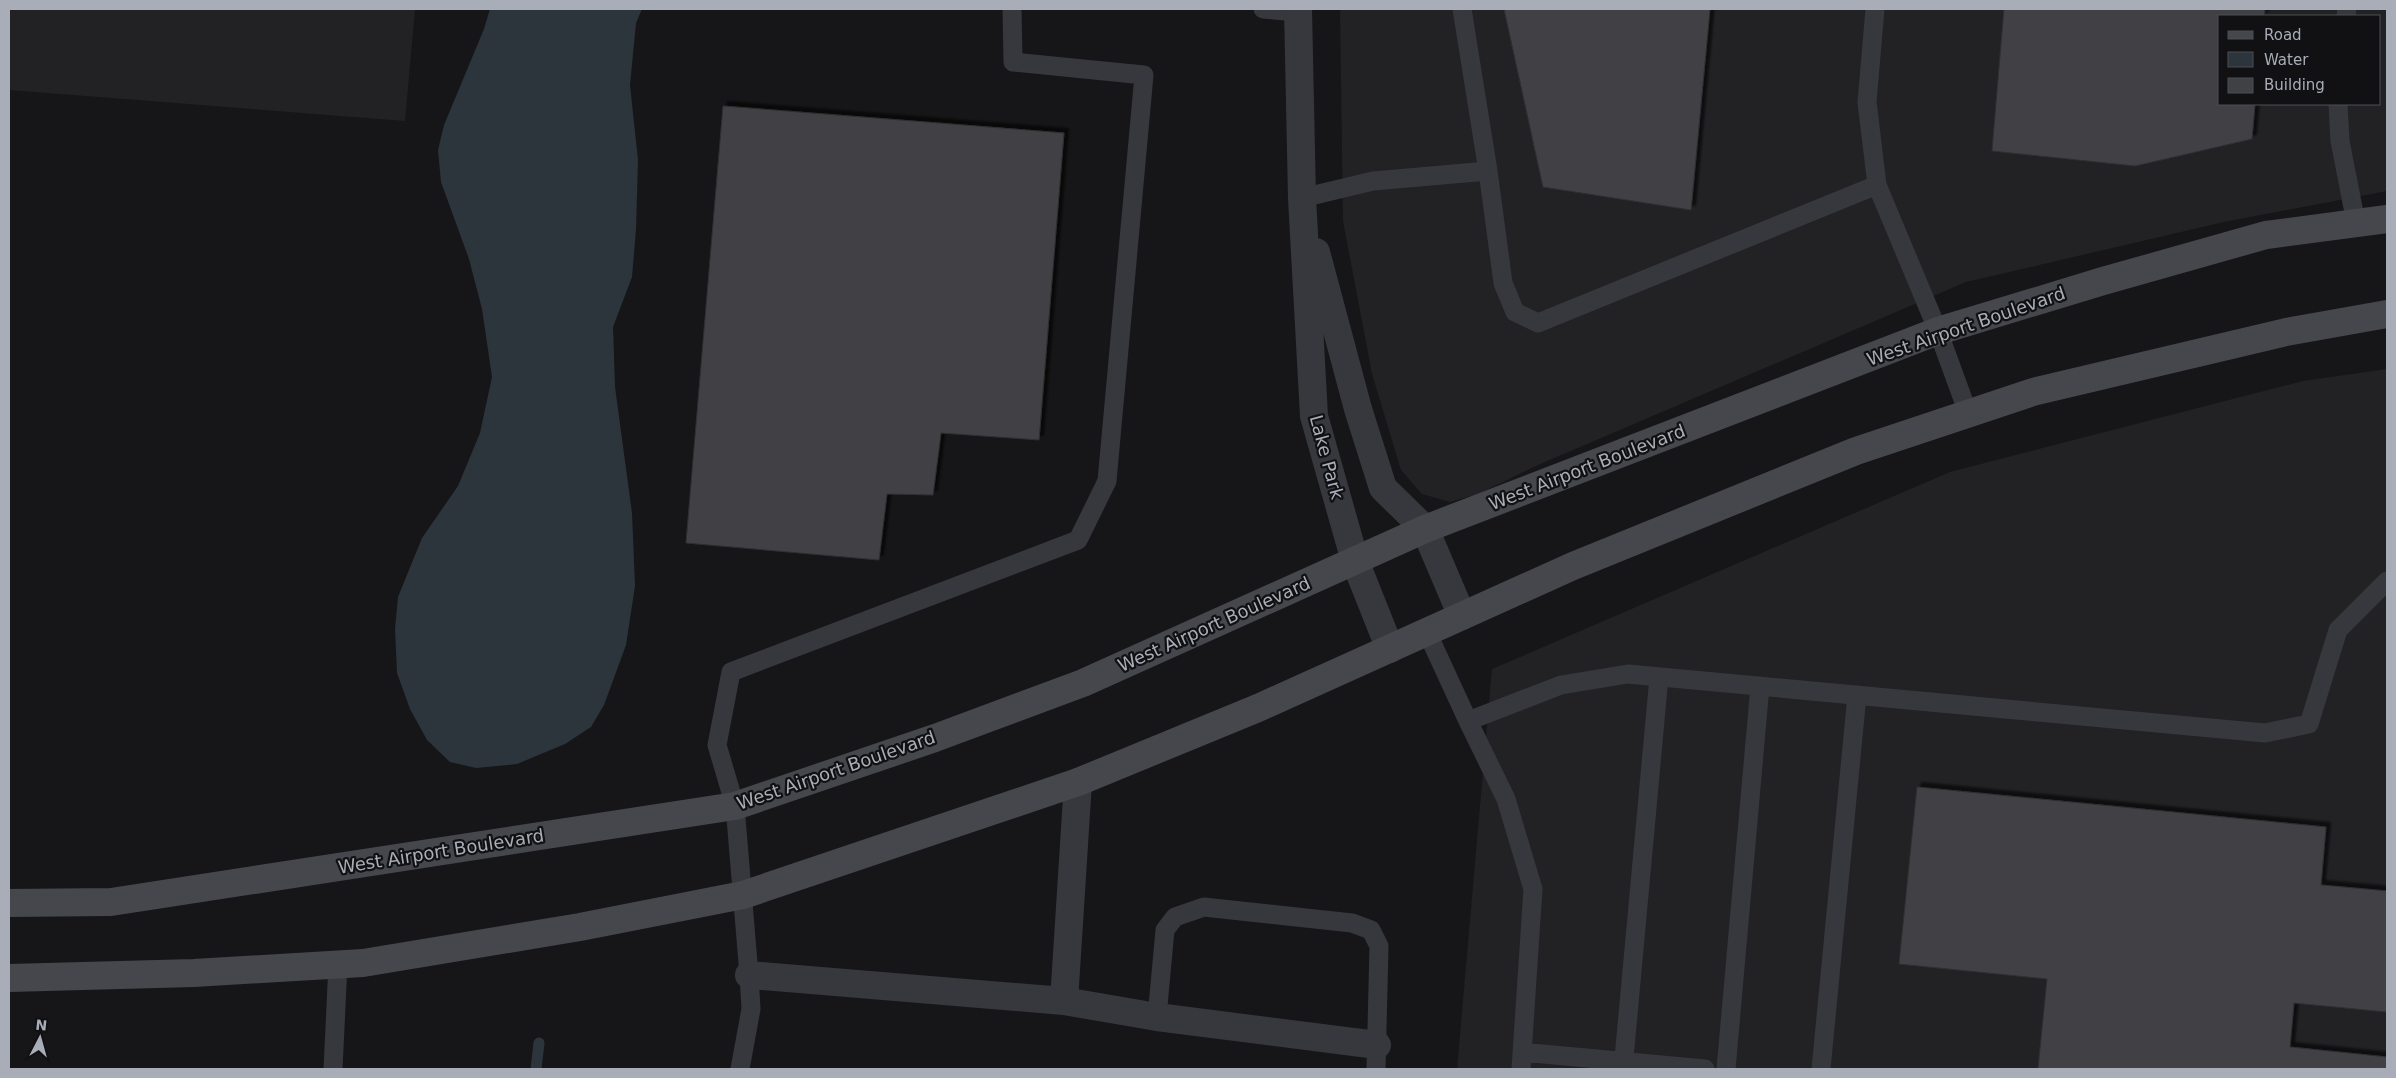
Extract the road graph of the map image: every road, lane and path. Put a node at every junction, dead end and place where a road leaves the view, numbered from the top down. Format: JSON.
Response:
{"nodes":[{"id":1,"x":1012,"y":9,"type":"edge"},
{"id":2,"x":1263,"y":9,"type":"edge"},
{"id":3,"x":1462,"y":9,"type":"edge"},
{"id":4,"x":1876,"y":9,"type":"edge"},
{"id":5,"x":1298,"y":10,"type":"edge"},
{"id":6,"x":2338,"y":105,"type":"edge"},
{"id":7,"x":1488,"y":171,"type":"junction"},
{"id":8,"x":1878,"y":185,"type":"junction"},
{"id":9,"x":1302,"y":198,"type":"junction"},
{"id":10,"x":2387,"y":219,"type":"edge"},
{"id":11,"x":2356,"y":223,"type":"junction"},
{"id":12,"x":2387,"y":314,"type":"edge"},
{"id":13,"x":1938,"y":331,"type":"junction"},
{"id":14,"x":1968,"y":414,"type":"junction"},
{"id":15,"x":1425,"y":529,"type":"junction"},
{"id":16,"x":1355,"y":561,"type":"junction"},
{"id":17,"x":2387,"y":581,"type":"edge"},
{"id":18,"x":1462,"y":616,"type":"junction"},
{"id":19,"x":1427,"y":632,"type":"junction"},
{"id":20,"x":1390,"y":649,"type":"junction"},
{"id":21,"x":1659,"y":677,"type":"junction"},
{"id":22,"x":1760,"y":686,"type":"junction"},
{"id":23,"x":1857,"y":695,"type":"junction"},
{"id":24,"x":1468,"y":721,"type":"junction"},
{"id":25,"x":1078,"y":782,"type":"junction"},
{"id":26,"x":735,"y":806,"type":"junction"},
{"id":27,"x":743,"y":895,"type":"junction"},
{"id":28,"x":9,"y":903,"type":"edge"},
{"id":29,"x":338,"y":964,"type":"junction"},
{"id":30,"x":749,"y":975,"type":"junction"},
{"id":31,"x":9,"y":978,"type":"edge"},
{"id":32,"x":1064,"y":1001,"type":"junction"},
{"id":33,"x":1157,"y":1017,"type":"junction"},
{"id":34,"x":1377,"y":1057,"type":"edge"},
{"id":35,"x":1521,"y":1061,"type":"edge"},
{"id":36,"x":1624,"y":1066,"type":"edge"},
{"id":37,"x":333,"y":1069,"type":"edge"},
{"id":38,"x":740,"y":1069,"type":"edge"},
{"id":39,"x":1704,"y":1069,"type":"edge"},
{"id":40,"x":1726,"y":1069,"type":"edge"},
{"id":41,"x":1822,"y":1069,"type":"edge"}],
"edges":[{"from":1,"to":26,"type":"lane"},
{"from":2,"to":5,"type":"lane"},
{"from":3,"to":7,"type":"lane"},
{"from":4,"to":8,"type":"lane"},
{"from":5,"to":9,"type":"street","name":"Lake Park"},
{"from":6,"to":11,"type":"lane"},
{"from":7,"to":8,"type":"lane"},
{"from":7,"to":9,"type":"lane"},
{"from":8,"to":13,"type":"lane"},
{"from":9,"to":15,"type":"street","name":"Lake Park"},
{"from":9,"to":16,"type":"street","name":"Lake Park"},
{"from":10,"to":11,"type":"main road","name":"West Airport Boulevard"},
{"from":11,"to":13,"type":"main road","name":"West Airport Boulevard"},
{"from":12,"to":14,"type":"main road"},
{"from":13,"to":14,"type":"lane"},
{"from":13,"to":15,"type":"main road","name":"West Airport Boulevard"},
{"from":14,"to":18,"type":"main road"},
{"from":15,"to":16,"type":"main road","name":"West Airport Boulevard"},
{"from":15,"to":18,"type":"street","name":"Lake Park"},
{"from":16,"to":20,"type":"street","name":"Lake Park"},
{"from":16,"to":26,"type":"main road","name":"West Airport Boulevard"},
{"from":17,"to":23,"type":"lane"},
{"from":18,"to":19,"type":"main road"},
{"from":19,"to":20,"type":"main road"},
{"from":19,"to":24,"type":"lane"},
{"from":20,"to":25,"type":"main road"},
{"from":21,"to":22,"type":"lane"},
{"from":21,"to":24,"type":"lane"},
{"from":21,"to":36,"type":"lane"},
{"from":22,"to":23,"type":"lane"},
{"from":22,"to":40,"type":"lane"},
{"from":23,"to":41,"type":"lane"},
{"from":24,"to":35,"type":"lane"},
{"from":25,"to":27,"type":"main road"},
{"from":25,"to":32,"type":"street"},
{"from":26,"to":27,"type":"lane"},
{"from":26,"to":28,"type":"main road","name":"West Airport Boulevard"},
{"from":27,"to":29,"type":"main road"},
{"from":27,"to":30,"type":"lane"},
{"from":29,"to":31,"type":"main road"},
{"from":29,"to":37,"type":"lane"},
{"from":30,"to":32,"type":"street"},
{"from":30,"to":38,"type":"lane"},
{"from":32,"to":33,"type":"street"},
{"from":33,"to":34,"type":"street"},
{"from":33,"to":34,"type":"lane"},
{"from":35,"to":36,"type":"lane"},
{"from":36,"to":39,"type":"lane"}]}
